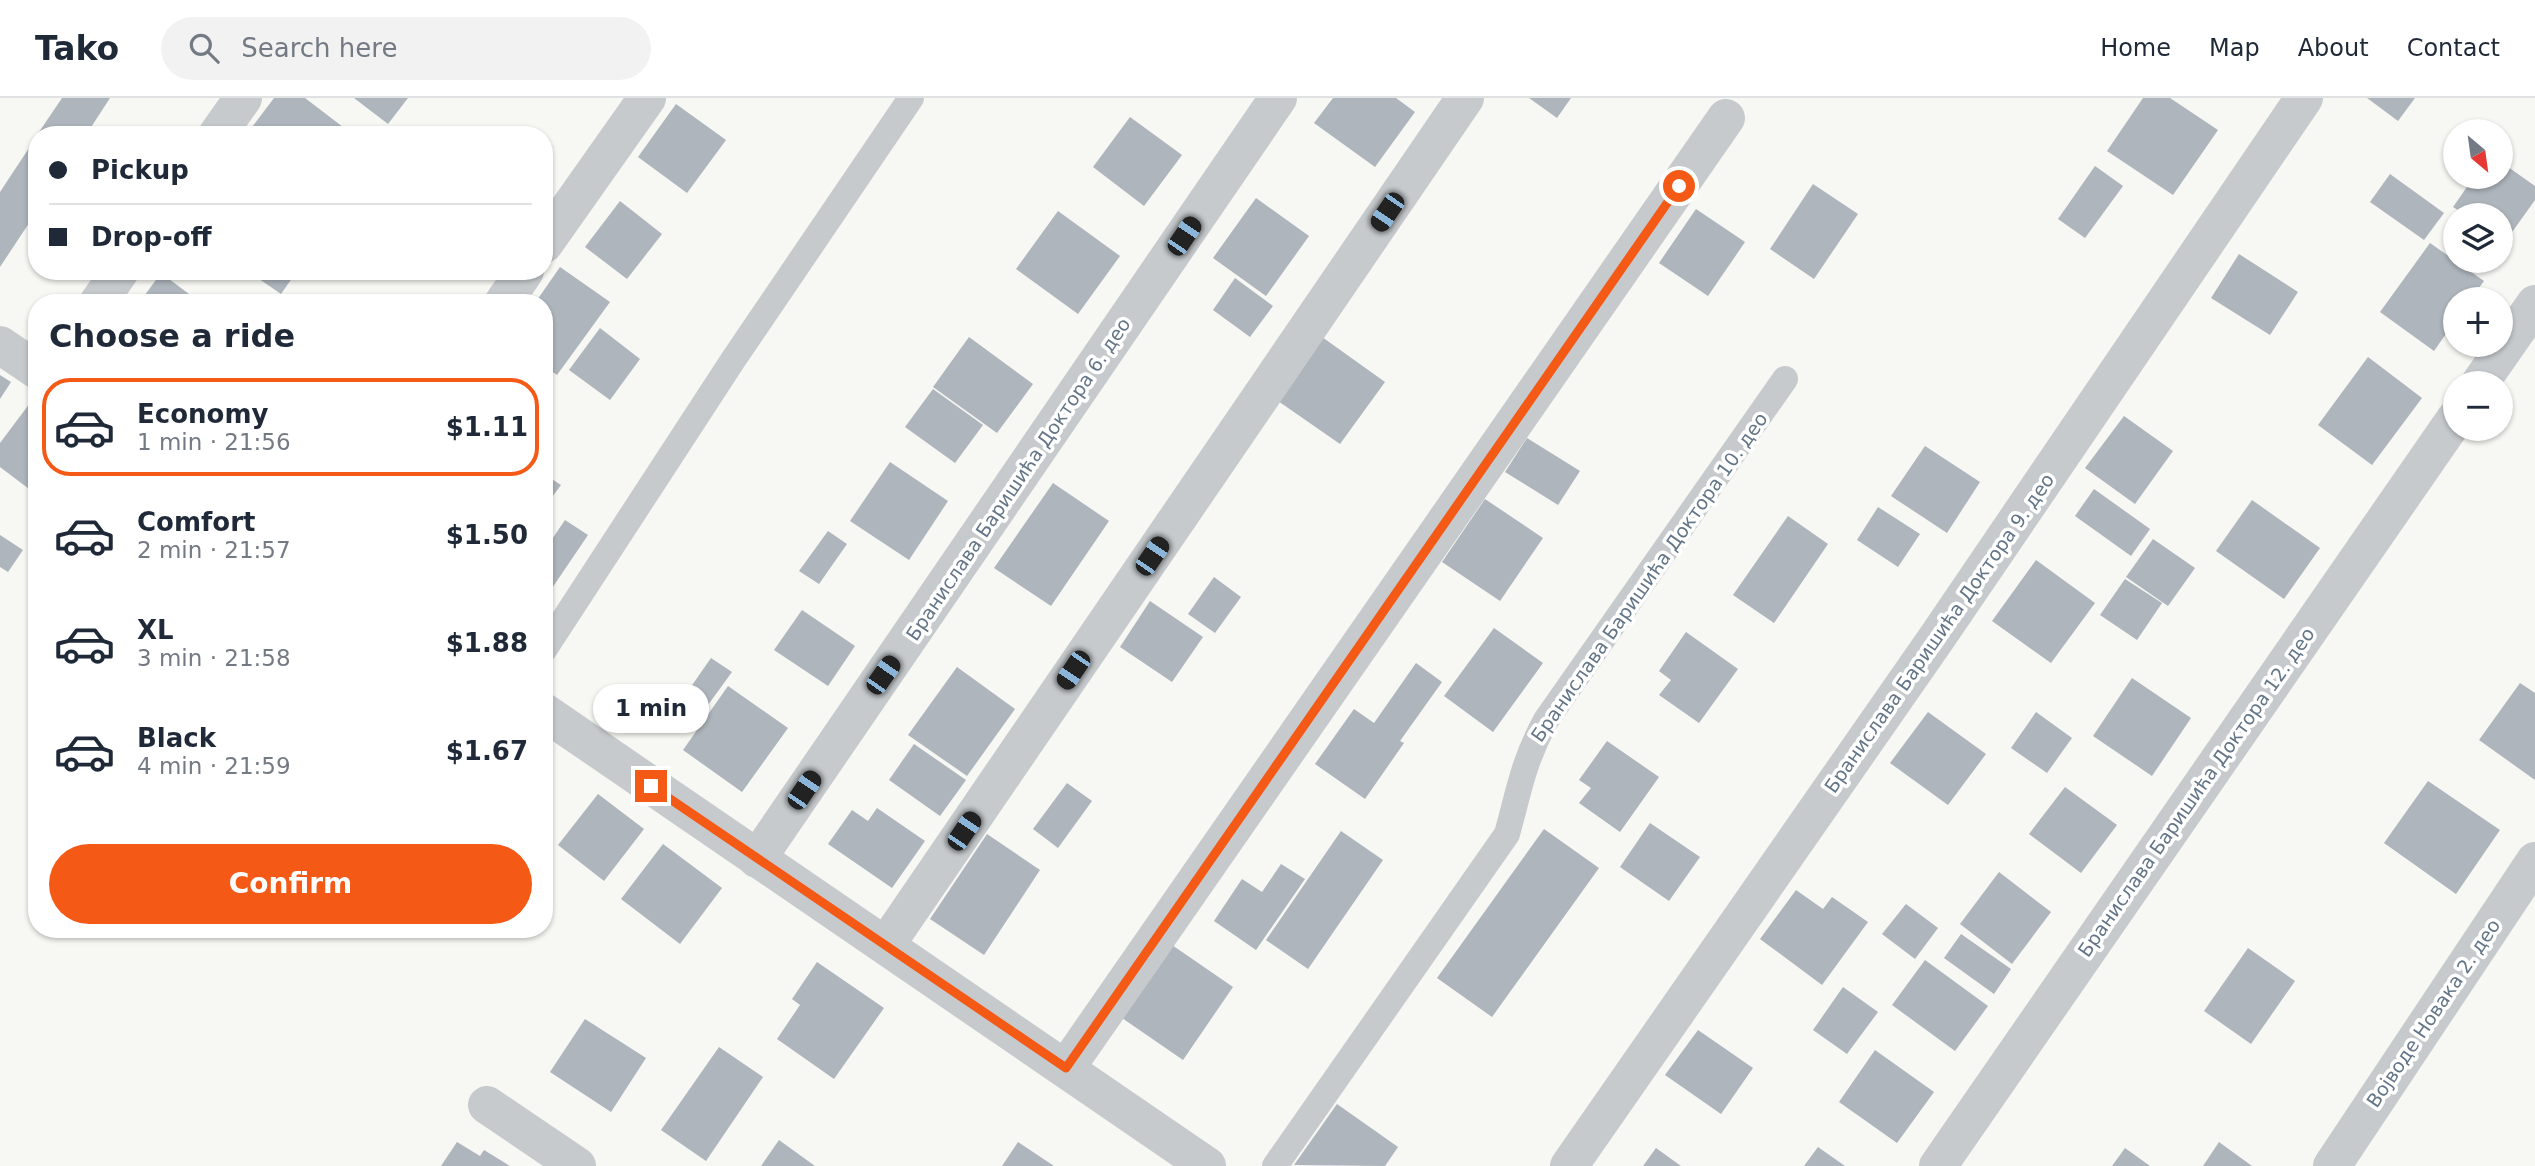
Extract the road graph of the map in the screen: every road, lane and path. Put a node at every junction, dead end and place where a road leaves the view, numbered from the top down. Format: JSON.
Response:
{"nodes":[{"id":1,"x":243,"y":98,"type":"edge"},
{"id":2,"x":647,"y":98,"type":"edge"},
{"id":3,"x":911,"y":98,"type":"edge"},
{"id":4,"x":1278,"y":98,"type":"edge"},
{"id":5,"x":1465,"y":98,"type":"edge"},
{"id":6,"x":2304,"y":98,"type":"edge"},
{"id":7,"x":1726,"y":118,"type":"dead end"},
{"id":8,"x":223,"y":126,"type":"edge"},
{"id":9,"x":553,"y":231,"type":"edge"},
{"id":10,"x":2535,"y":304,"type":"edge"},
{"id":11,"x":0,"y":345,"type":"edge"},
{"id":12,"x":28,"y":364,"type":"edge"},
{"id":13,"x":2488,"y":371,"type":"edge"},
{"id":14,"x":1785,"y":379,"type":"dead end"},
{"id":15,"x":2443,"y":436,"type":"edge"},
{"id":16,"x":553,"y":636,"type":"edge"},
{"id":17,"x":553,"y":718,"type":"edge"},
{"id":18,"x":757,"y":859,"type":"junction"},
{"id":19,"x":2535,"y":861,"type":"edge"},
{"id":20,"x":886,"y":945,"type":"junction"},
{"id":21,"x":1066,"y":1068,"type":"junction"},
{"id":22,"x":486,"y":1105,"type":"dead end"},
{"id":23,"x":577,"y":1166,"type":"edge"},
{"id":24,"x":1207,"y":1166,"type":"edge"},
{"id":25,"x":1275,"y":1166,"type":"edge"},
{"id":26,"x":1569,"y":1166,"type":"edge"},
{"id":27,"x":1938,"y":1166,"type":"edge"},
{"id":28,"x":2332,"y":1166,"type":"edge"}],
"edges":[{"from":1,"to":8,"type":"street"},
{"from":2,"to":9,"type":"street"},
{"from":3,"to":16,"type":"lane"},
{"from":4,"to":18,"type":"street","name":"Бранислава Баришића Доктора 6. део"},
{"from":5,"to":20,"type":"street"},
{"from":6,"to":26,"type":"street","name":"Бранислава Баришића Доктора 9. део"},
{"from":7,"to":21,"type":"street"},
{"from":10,"to":13,"type":"street"},
{"from":11,"to":12,"type":"street"},
{"from":14,"to":25,"type":"lane","name":"Бранислава Баришића Доктора 10. део"},
{"from":15,"to":27,"type":"street","name":"Бранислава Баришића Доктора 12. део"},
{"from":17,"to":18,"type":"street"},
{"from":18,"to":20,"type":"street"},
{"from":19,"to":28,"type":"street","name":"Војводе Новака 2. део"},
{"from":20,"to":21,"type":"street"},
{"from":21,"to":24,"type":"street"},
{"from":22,"to":23,"type":"street"}]}
